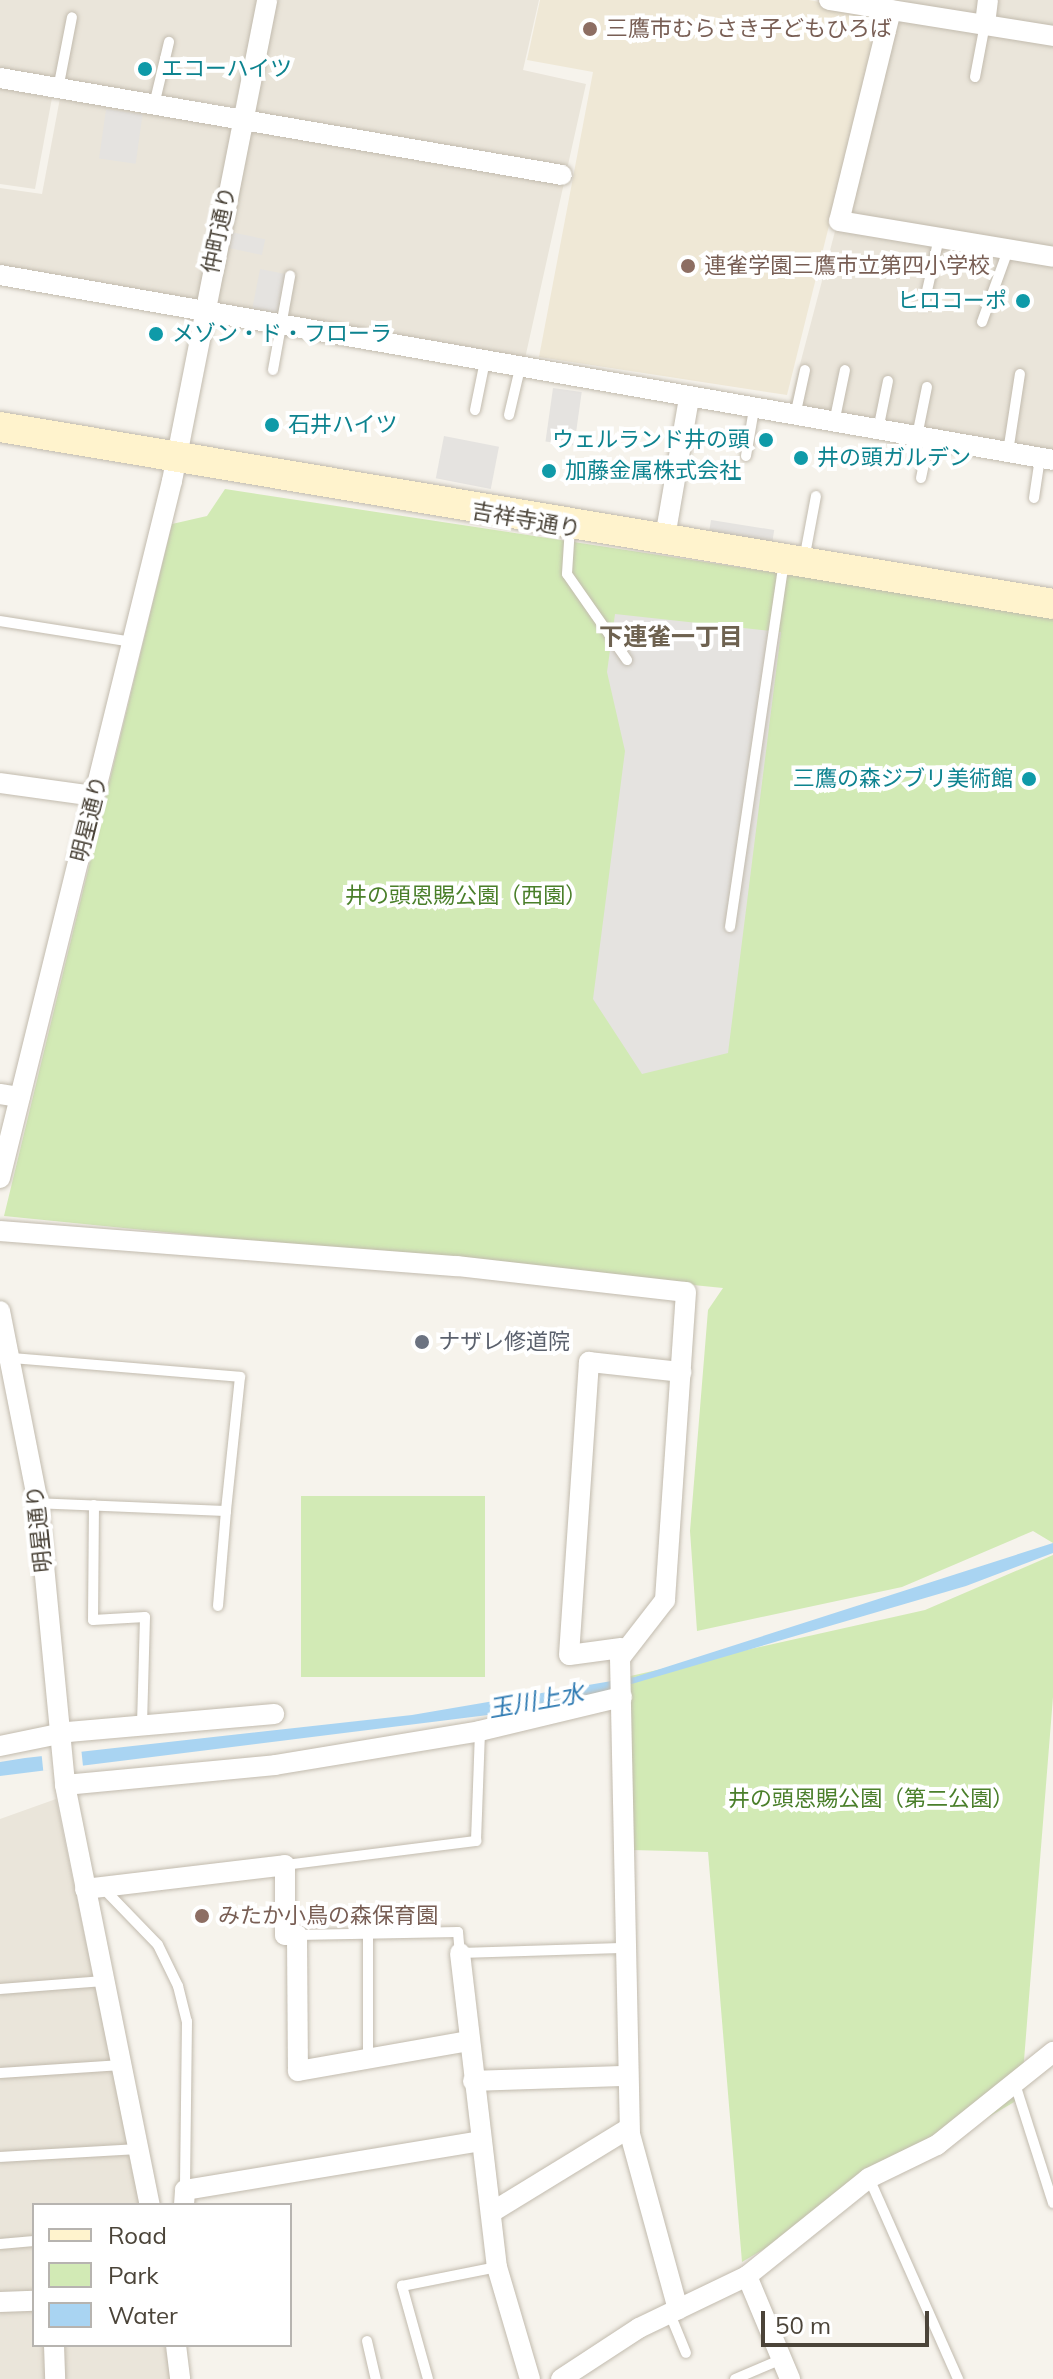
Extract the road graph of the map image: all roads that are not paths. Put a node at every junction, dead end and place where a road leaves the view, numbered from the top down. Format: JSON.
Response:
{"nodes":[{"id":1,"x":267,"y":0,"type":"edge"},
{"id":2,"x":829,"y":0,"type":"edge"},
{"id":3,"x":988,"y":0,"type":"edge"},
{"id":4,"x":891,"y":10,"type":"junction"},
{"id":5,"x":72,"y":17,"type":"dead end"},
{"id":6,"x":985,"y":24,"type":"junction"},
{"id":7,"x":1053,"y":36,"type":"edge"},
{"id":8,"x":169,"y":42,"type":"dead end"},
{"id":9,"x":975,"y":77,"type":"dead end"},
{"id":10,"x":0,"y":78,"type":"edge"},
{"id":11,"x":58,"y":89,"type":"junction"},
{"id":12,"x":154,"y":105,"type":"junction"},
{"id":13,"x":242,"y":120,"type":"junction"},
{"id":14,"x":562,"y":175,"type":"dead end"},
{"id":15,"x":939,"y":238,"type":"junction"},
{"id":16,"x":1008,"y":250,"type":"junction"},
{"id":17,"x":1053,"y":257,"type":"edge"},
{"id":18,"x":0,"y":275,"type":"edge"},
{"id":19,"x":290,"y":276,"type":"dead end"},
{"id":20,"x":924,"y":304,"type":"dead end"},
{"id":21,"x":202,"y":312,"type":"junction"},
{"id":22,"x":982,"y":322,"type":"dead end"},
{"id":23,"x":278,"y":324,"type":"junction"},
{"id":24,"x":485,"y":361,"type":"junction"},
{"id":25,"x":520,"y":368,"type":"junction"},
{"id":26,"x":273,"y":370,"type":"dead end"},
{"id":27,"x":805,"y":370,"type":"dead end"},
{"id":28,"x":845,"y":370,"type":"dead end"},
{"id":29,"x":1020,"y":374,"type":"dead end"},
{"id":30,"x":888,"y":381,"type":"dead end"},
{"id":31,"x":927,"y":387,"type":"dead end"},
{"id":32,"x":689,"y":399,"type":"junction"},
{"id":33,"x":754,"y":409,"type":"junction"},
{"id":34,"x":475,"y":410,"type":"dead end"},
{"id":35,"x":509,"y":415,"type":"dead end"},
{"id":36,"x":795,"y":416,"type":"junction"},
{"id":37,"x":834,"y":423,"type":"junction"},
{"id":38,"x":0,"y":427,"type":"edge"},
{"id":39,"x":878,"y":430,"type":"junction"},
{"id":40,"x":923,"y":438,"type":"junction"},
{"id":41,"x":1008,"y":452,"type":"junction"},
{"id":42,"x":746,"y":456,"type":"dead end"},
{"id":43,"x":1047,"y":459,"type":"edge"},
{"id":44,"x":175,"y":460,"type":"junction"},
{"id":45,"x":921,"y":478,"type":"dead end"},
{"id":46,"x":816,"y":496,"type":"dead end"},
{"id":47,"x":1034,"y":498,"type":"dead end"},
{"id":48,"x":570,"y":527,"type":"junction"},
{"id":49,"x":664,"y":543,"type":"junction"},
{"id":50,"x":793,"y":564,"type":"junction"},
{"id":51,"x":1053,"y":604,"type":"edge"},
{"id":52,"x":0,"y":621,"type":"edge"},
{"id":53,"x":132,"y":642,"type":"junction"},
{"id":54,"x":627,"y":660,"type":"dead end"},
{"id":55,"x":0,"y":783,"type":"edge"},
{"id":56,"x":94,"y":796,"type":"junction"},
{"id":57,"x":730,"y":927,"type":"dead end"},
{"id":58,"x":10,"y":1096,"type":"edge"},
{"id":59,"x":0,"y":1178,"type":"edge"},
{"id":60,"x":0,"y":1231,"type":"edge"},
{"id":61,"x":0,"y":1311,"type":"edge"},
{"id":62,"x":6,"y":1357,"type":"edge"},
{"id":63,"x":681,"y":1372,"type":"junction"},
{"id":64,"x":38,"y":1503,"type":"junction"},
{"id":65,"x":94,"y":1505,"type":"junction"},
{"id":66,"x":226,"y":1511,"type":"junction"},
{"id":67,"x":218,"y":1606,"type":"dead end"},
{"id":68,"x":621,"y":1653,"type":"junction"},
{"id":69,"x":622,"y":1692,"type":"junction"},
{"id":70,"x":274,"y":1714,"type":"dead end"},
{"id":71,"x":142,"y":1725,"type":"junction"},
{"id":72,"x":480,"y":1731,"type":"junction"},
{"id":73,"x":59,"y":1742,"type":"junction"},
{"id":74,"x":0,"y":1746,"type":"edge"},
{"id":75,"x":64,"y":1778,"type":"junction"},
{"id":76,"x":285,"y":1865,"type":"junction"},
{"id":77,"x":94,"y":1888,"type":"junction"},
{"id":78,"x":368,"y":1933,"type":"junction"},
{"id":79,"x":297,"y":1935,"type":"junction"},
{"id":80,"x":621,"y":1948,"type":"junction"},
{"id":81,"x":460,"y":1953,"type":"junction"},
{"id":82,"x":104,"y":1981,"type":"junction"},
{"id":83,"x":0,"y":1989,"type":"edge"},
{"id":84,"x":469,"y":2041,"type":"junction"},
{"id":85,"x":1053,"y":2052,"type":"edge"},
{"id":86,"x":368,"y":2059,"type":"junction"},
{"id":87,"x":122,"y":2065,"type":"junction"},
{"id":88,"x":0,"y":2073,"type":"edge"},
{"id":89,"x":627,"y":2076,"type":"junction"},
{"id":90,"x":1016,"y":2077,"type":"junction"},
{"id":91,"x":473,"y":2081,"type":"junction"},
{"id":92,"x":629,"y":2128,"type":"junction"},
{"id":93,"x":481,"y":2141,"type":"junction"},
{"id":94,"x":138,"y":2149,"type":"junction"},
{"id":95,"x":0,"y":2157,"type":"edge"},
{"id":96,"x":869,"y":2178,"type":"junction"},
{"id":97,"x":185,"y":2197,"type":"edge"},
{"id":98,"x":150,"y":2203,"type":"edge"},
{"id":99,"x":1053,"y":2203,"type":"edge"},
{"id":100,"x":492,"y":2212,"type":"junction"},
{"id":101,"x":32,"y":2241,"type":"edge"},
{"id":102,"x":0,"y":2244,"type":"edge"},
{"id":103,"x":497,"y":2267,"type":"junction"},
{"id":104,"x":747,"y":2276,"type":"junction"},
{"id":105,"x":32,"y":2301,"type":"edge"},
{"id":106,"x":0,"y":2302,"type":"edge"},
{"id":107,"x":674,"y":2312,"type":"junction"},
{"id":108,"x":367,"y":2341,"type":"dead end"},
{"id":109,"x":54,"y":2347,"type":"edge"},
{"id":110,"x":176,"y":2347,"type":"edge"},
{"id":111,"x":686,"y":2353,"type":"dead end"},
{"id":112,"x":782,"y":2359,"type":"junction"},
{"id":113,"x":55,"y":2379,"type":"edge"},
{"id":114,"x":180,"y":2379,"type":"edge"},
{"id":115,"x":376,"y":2379,"type":"edge"},
{"id":116,"x":428,"y":2379,"type":"edge"},
{"id":117,"x":530,"y":2379,"type":"edge"},
{"id":118,"x":561,"y":2379,"type":"edge"},
{"id":119,"x":735,"y":2379,"type":"edge"},
{"id":120,"x":790,"y":2379,"type":"edge"},
{"id":121,"x":958,"y":2379,"type":"edge"}],
"edges":[{"from":1,"to":13,"type":"street","name":"仲町通り"},
{"from":2,"to":4,"type":"street"},
{"from":3,"to":6,"type":"street"},
{"from":4,"to":6,"type":"street"},
{"from":4,"to":15,"type":"street"},
{"from":5,"to":11,"type":"lane"},
{"from":6,"to":7,"type":"street"},
{"from":6,"to":9,"type":"lane"},
{"from":8,"to":12,"type":"lane"},
{"from":10,"to":11,"type":"street"},
{"from":11,"to":12,"type":"street"},
{"from":12,"to":13,"type":"street"},
{"from":13,"to":14,"type":"street"},
{"from":13,"to":21,"type":"street","name":"仲町通り"},
{"from":15,"to":16,"type":"street"},
{"from":15,"to":20,"type":"lane"},
{"from":16,"to":17,"type":"street"},
{"from":16,"to":22,"type":"lane"},
{"from":18,"to":21,"type":"street"},
{"from":19,"to":23,"type":"lane"},
{"from":21,"to":23,"type":"street"},
{"from":21,"to":44,"type":"street","name":"仲町通り"},
{"from":23,"to":24,"type":"street"},
{"from":23,"to":26,"type":"lane"},
{"from":24,"to":25,"type":"street"},
{"from":24,"to":34,"type":"lane"},
{"from":25,"to":32,"type":"street"},
{"from":25,"to":35,"type":"lane"},
{"from":27,"to":36,"type":"lane"},
{"from":28,"to":37,"type":"lane"},
{"from":29,"to":41,"type":"lane"},
{"from":30,"to":39,"type":"lane"},
{"from":31,"to":40,"type":"lane"},
{"from":32,"to":33,"type":"street"},
{"from":32,"to":49,"type":"street"},
{"from":33,"to":36,"type":"street"},
{"from":33,"to":42,"type":"lane"},
{"from":36,"to":37,"type":"street"},
{"from":37,"to":39,"type":"street"},
{"from":38,"to":44,"type":"main road","name":"吉祥寺通り"},
{"from":39,"to":40,"type":"street"},
{"from":40,"to":41,"type":"street"},
{"from":40,"to":45,"type":"lane"},
{"from":41,"to":43,"type":"street"},
{"from":43,"to":47,"type":"lane"},
{"from":44,"to":48,"type":"main road","name":"吉祥寺通り"},
{"from":44,"to":53,"type":"street","name":"明星通り"},
{"from":46,"to":50,"type":"lane"},
{"from":48,"to":49,"type":"main road","name":"吉祥寺通り"},
{"from":48,"to":54,"type":"lane"},
{"from":49,"to":50,"type":"main road","name":"吉祥寺通り"},
{"from":50,"to":51,"type":"main road","name":"吉祥寺通り"},
{"from":50,"to":57,"type":"lane"},
{"from":52,"to":53,"type":"lane"},
{"from":53,"to":56,"type":"street","name":"明星通り"},
{"from":55,"to":56,"type":"street"},
{"from":56,"to":58,"type":"street","name":"明星通り"},
{"from":58,"to":59,"type":"street","name":"明星通り"},
{"from":60,"to":63,"type":"street"},
{"from":61,"to":62,"type":"street","name":"明星通り"},
{"from":62,"to":64,"type":"street","name":"明星通り"},
{"from":62,"to":66,"type":"lane"},
{"from":63,"to":68,"type":"street"},
{"from":63,"to":68,"type":"street"},
{"from":64,"to":65,"type":"lane"},
{"from":64,"to":73,"type":"street","name":"明星通り"},
{"from":65,"to":66,"type":"lane"},
{"from":65,"to":71,"type":"lane"},
{"from":66,"to":67,"type":"lane"},
{"from":68,"to":69,"type":"street"},
{"from":69,"to":72,"type":"street"},
{"from":69,"to":80,"type":"street"},
{"from":70,"to":71,"type":"street"},
{"from":71,"to":73,"type":"street"},
{"from":72,"to":75,"type":"street"},
{"from":72,"to":76,"type":"lane"},
{"from":73,"to":74,"type":"street"},
{"from":73,"to":75,"type":"street","name":"明星通り"},
{"from":75,"to":77,"type":"street"},
{"from":76,"to":77,"type":"street"},
{"from":76,"to":79,"type":"street"},
{"from":77,"to":82,"type":"street"},
{"from":77,"to":97,"type":"lane"},
{"from":78,"to":79,"type":"lane"},
{"from":78,"to":81,"type":"lane"},
{"from":78,"to":86,"type":"lane"},
{"from":79,"to":86,"type":"street"},
{"from":80,"to":81,"type":"lane"},
{"from":80,"to":89,"type":"street"},
{"from":81,"to":84,"type":"street"},
{"from":82,"to":83,"type":"lane"},
{"from":82,"to":87,"type":"street"},
{"from":84,"to":86,"type":"street"},
{"from":84,"to":91,"type":"street"},
{"from":85,"to":90,"type":"street"},
{"from":87,"to":88,"type":"lane"},
{"from":87,"to":94,"type":"street"},
{"from":89,"to":91,"type":"street"},
{"from":89,"to":92,"type":"street"},
{"from":90,"to":96,"type":"street"},
{"from":90,"to":99,"type":"lane"},
{"from":91,"to":93,"type":"street"},
{"from":92,"to":100,"type":"street"},
{"from":92,"to":107,"type":"street"},
{"from":93,"to":97,"type":"street"},
{"from":93,"to":100,"type":"street"},
{"from":94,"to":95,"type":"lane"},
{"from":94,"to":98,"type":"street"},
{"from":96,"to":104,"type":"street"},
{"from":96,"to":121,"type":"lane"},
{"from":100,"to":103,"type":"street"},
{"from":101,"to":102,"type":"lane"},
{"from":103,"to":116,"type":"lane"},
{"from":103,"to":117,"type":"street"},
{"from":104,"to":107,"type":"street"},
{"from":104,"to":112,"type":"street"},
{"from":105,"to":106,"type":"street"},
{"from":107,"to":111,"type":"lane"},
{"from":107,"to":118,"type":"street"},
{"from":108,"to":115,"type":"lane"},
{"from":109,"to":113,"type":"street"},
{"from":110,"to":114,"type":"street"},
{"from":112,"to":119,"type":"lane"},
{"from":112,"to":120,"type":"street"}]}
